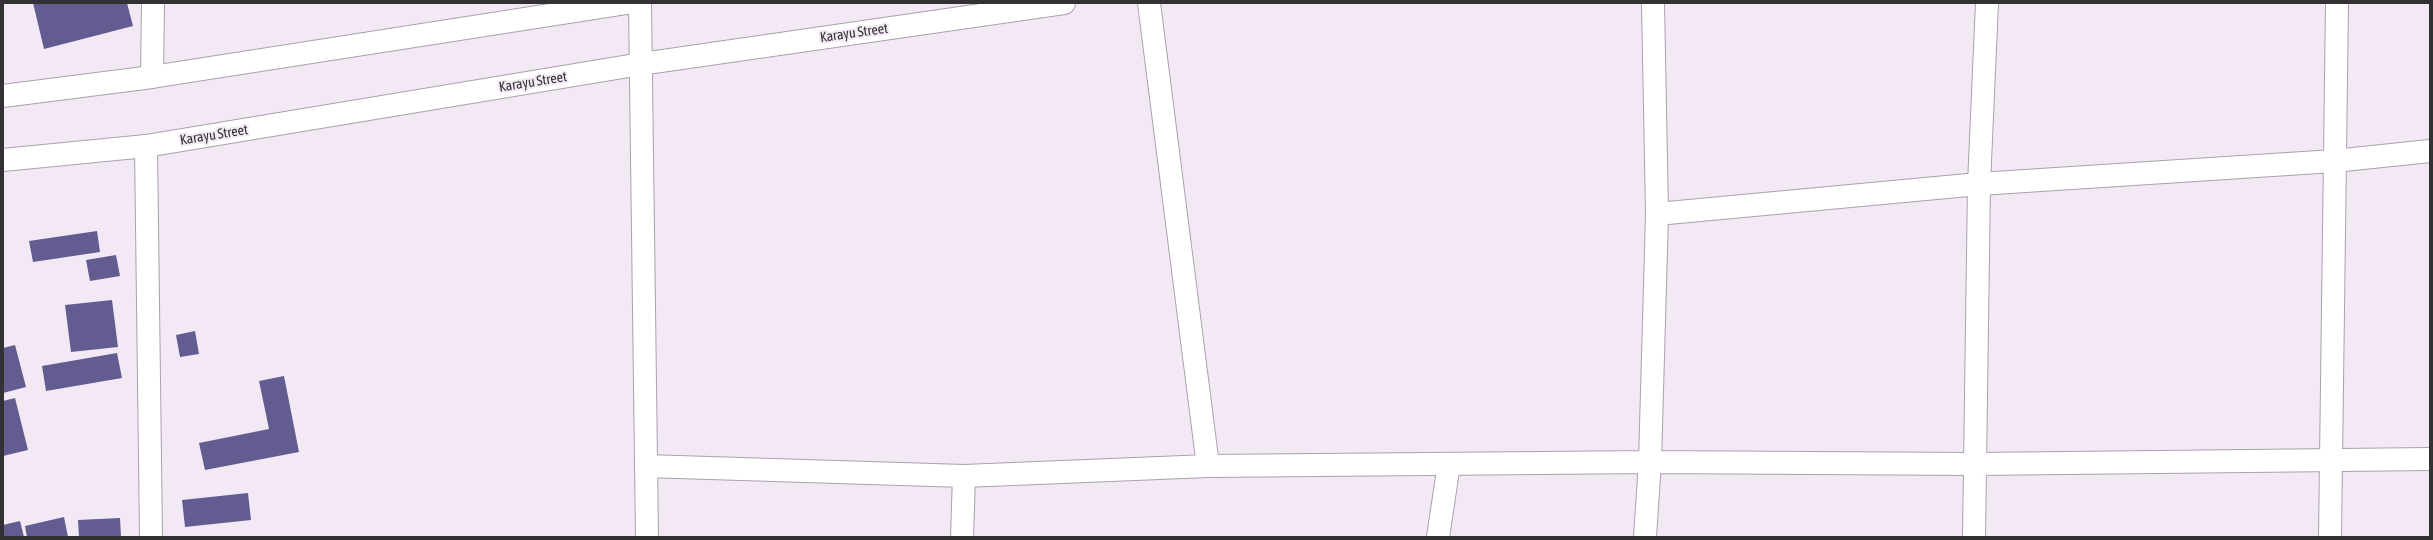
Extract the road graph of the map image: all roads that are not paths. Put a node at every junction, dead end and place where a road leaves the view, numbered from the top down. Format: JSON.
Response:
{"nodes":[{"id":1,"x":153,"y":3,"type":"edge"},
{"id":2,"x":627,"y":3,"type":"edge"},
{"id":3,"x":640,"y":3,"type":"edge"},
{"id":4,"x":1064,"y":3,"type":"edge"},
{"id":5,"x":1149,"y":3,"type":"edge"},
{"id":6,"x":1653,"y":3,"type":"edge"},
{"id":7,"x":1987,"y":3,"type":"edge"},
{"id":8,"x":2336,"y":3,"type":"edge"},
{"id":9,"x":641,"y":64,"type":"junction"},
{"id":10,"x":152,"y":77,"type":"junction"},
{"id":11,"x":3,"y":96,"type":"edge"},
{"id":12,"x":146,"y":146,"type":"junction"},
{"id":13,"x":2430,"y":151,"type":"edge"},
{"id":14,"x":3,"y":160,"type":"edge"},
{"id":15,"x":2334,"y":161,"type":"junction"},
{"id":16,"x":1979,"y":184,"type":"junction"},
{"id":17,"x":1657,"y":214,"type":"junction"},
{"id":18,"x":2430,"y":459,"type":"edge"},
{"id":19,"x":2331,"y":460,"type":"junction"},
{"id":20,"x":1650,"y":462,"type":"junction"},
{"id":21,"x":1449,"y":464,"type":"junction"},
{"id":22,"x":1975,"y":464,"type":"junction"},
{"id":23,"x":646,"y":466,"type":"junction"},
{"id":24,"x":1208,"y":466,"type":"junction"},
{"id":25,"x":964,"y":476,"type":"junction"},
{"id":26,"x":151,"y":537,"type":"edge"},
{"id":27,"x":647,"y":537,"type":"edge"},
{"id":28,"x":962,"y":537,"type":"edge"},
{"id":29,"x":1438,"y":537,"type":"edge"},
{"id":30,"x":1645,"y":537,"type":"edge"},
{"id":31,"x":1974,"y":537,"type":"edge"},
{"id":32,"x":2330,"y":537,"type":"edge"}],
"edges":[{"from":1,"to":10,"type":"street"},
{"from":2,"to":10,"type":"street"},
{"from":3,"to":9,"type":"street"},
{"from":4,"to":9,"type":"street","name":"Karayu Street"},
{"from":5,"to":24,"type":"street"},
{"from":6,"to":17,"type":"street"},
{"from":7,"to":16,"type":"street"},
{"from":8,"to":15,"type":"street"},
{"from":9,"to":12,"type":"street","name":"Karayu Street"},
{"from":9,"to":23,"type":"street"},
{"from":10,"to":11,"type":"street"},
{"from":12,"to":14,"type":"street","name":"Karayu Street"},
{"from":12,"to":26,"type":"street"},
{"from":13,"to":15,"type":"street"},
{"from":15,"to":16,"type":"street"},
{"from":15,"to":19,"type":"street"},
{"from":16,"to":17,"type":"street"},
{"from":16,"to":22,"type":"street"},
{"from":17,"to":20,"type":"street"},
{"from":18,"to":19,"type":"street"},
{"from":19,"to":22,"type":"street"},
{"from":19,"to":32,"type":"street"},
{"from":20,"to":21,"type":"street"},
{"from":20,"to":22,"type":"street"},
{"from":20,"to":30,"type":"street"},
{"from":21,"to":24,"type":"street"},
{"from":21,"to":29,"type":"street"},
{"from":22,"to":31,"type":"street"},
{"from":23,"to":25,"type":"street"},
{"from":23,"to":27,"type":"street"},
{"from":24,"to":25,"type":"street"},
{"from":25,"to":28,"type":"street"}]}
